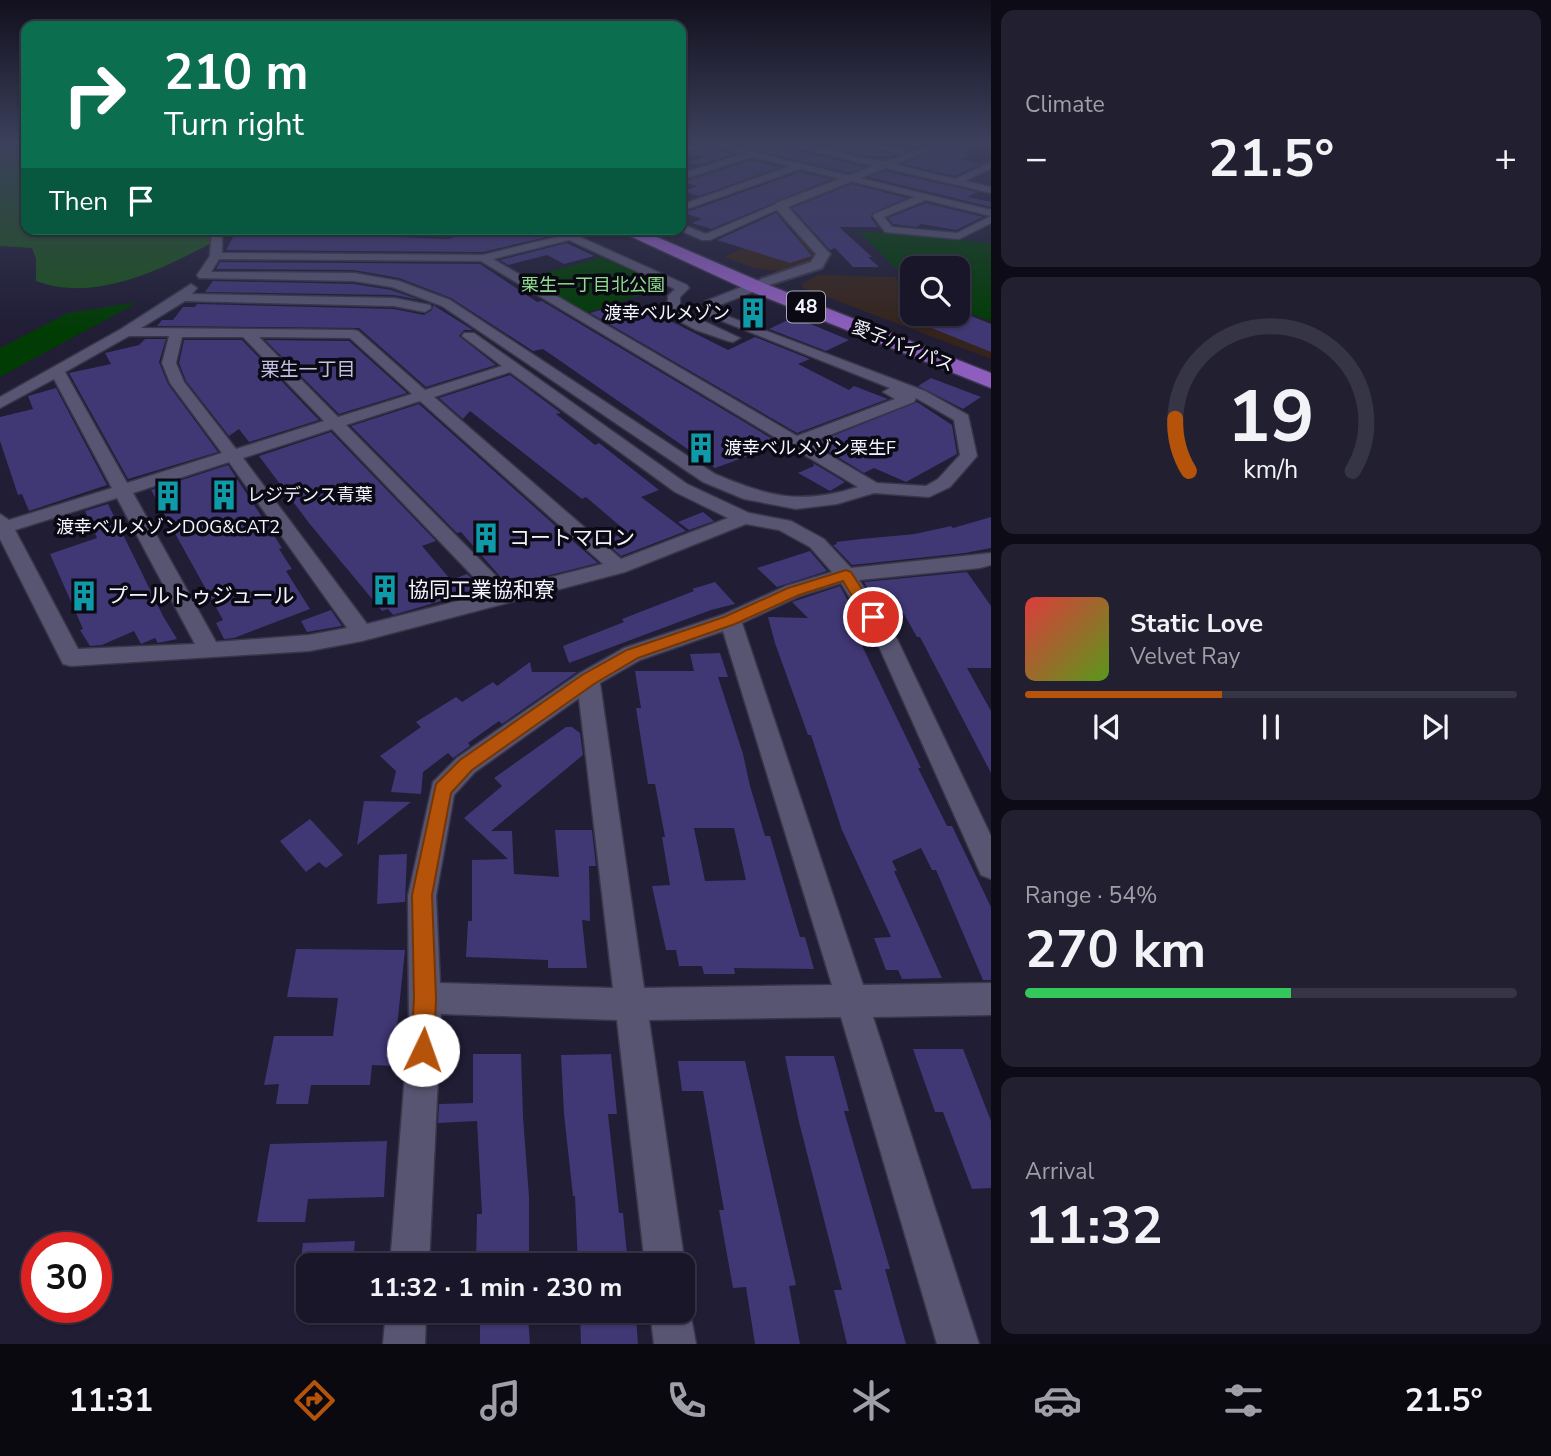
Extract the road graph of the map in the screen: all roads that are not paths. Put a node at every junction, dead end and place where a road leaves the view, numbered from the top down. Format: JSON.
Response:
{"nodes":[{"id":1,"x":780,"y":206,"type":"edge"},
{"id":2,"x":778,"y":207,"type":"edge"},
{"id":3,"x":900,"y":207,"type":"edge"},
{"id":4,"x":965,"y":207,"type":"edge"},
{"id":5,"x":991,"y":213,"type":"edge"},
{"id":6,"x":991,"y":219,"type":"edge"},
{"id":7,"x":686,"y":229,"type":"edge"},
{"id":8,"x":217,"y":235,"type":"edge"},
{"id":9,"x":566,"y":235,"type":"edge"},
{"id":10,"x":638,"y":235,"type":"edge"},
{"id":11,"x":656,"y":235,"type":"edge"},
{"id":12,"x":570,"y":237,"type":"junction"},
{"id":13,"x":295,"y":246,"type":"dead end"},
{"id":14,"x":216,"y":256,"type":"junction"},
{"id":15,"x":288,"y":257,"type":"junction"},
{"id":16,"x":483,"y":258,"type":"junction"},
{"id":17,"x":202,"y":275,"type":"junction"},
{"id":18,"x":760,"y":284,"type":"junction"},
{"id":19,"x":182,"y":298,"type":"junction"},
{"id":20,"x":126,"y":332,"type":"junction"},
{"id":21,"x":176,"y":334,"type":"junction"},
{"id":22,"x":248,"y":334,"type":"junction"},
{"id":23,"x":513,"y":367,"type":"junction"},
{"id":24,"x":991,"y":370,"type":"edge"},
{"id":25,"x":57,"y":371,"type":"junction"},
{"id":26,"x":991,"y":381,"type":"edge"},
{"id":27,"x":421,"y":396,"type":"junction"},
{"id":28,"x":0,"y":403,"type":"edge"},
{"id":29,"x":335,"y":423,"type":"junction"},
{"id":30,"x":797,"y":442,"type":"junction"},
{"id":31,"x":231,"y":456,"type":"junction"},
{"id":32,"x":873,"y":488,"type":"junction"},
{"id":33,"x":122,"y":490,"type":"junction"},
{"id":34,"x":744,"y":518,"type":"junction"},
{"id":35,"x":1,"y":524,"type":"edge"},
{"id":36,"x":987,"y":566,"type":"edge"},
{"id":37,"x":618,"y":567,"type":"junction"},
{"id":38,"x":846,"y":575,"type":"junction"},
{"id":39,"x":505,"y":598,"type":"junction"},
{"id":40,"x":730,"y":621,"type":"junction"},
{"id":41,"x":362,"y":633,"type":"junction"},
{"id":42,"x":210,"y":651,"type":"junction"},
{"id":43,"x":588,"y":680,"type":"junction"},
{"id":44,"x":991,"y":866,"type":"edge"},
{"id":45,"x":425,"y":998,"type":"junction"},
{"id":46,"x":852,"y":999,"type":"junction"},
{"id":47,"x":991,"y":999,"type":"edge"},
{"id":48,"x":631,"y":1004,"type":"junction"},
{"id":49,"x":410,"y":1253,"type":"edge"},
{"id":50,"x":662,"y":1253,"type":"edge"},
{"id":51,"x":405,"y":1323,"type":"edge"},
{"id":52,"x":672,"y":1323,"type":"edge"},
{"id":53,"x":404,"y":1344,"type":"edge"},
{"id":54,"x":675,"y":1344,"type":"edge"},
{"id":55,"x":958,"y":1344,"type":"edge"}],
"edges":[{"from":1,"to":18,"type":"street"},
{"from":2,"to":7,"type":"street"},
{"from":3,"to":6,"type":"street"},
{"from":4,"to":5,"type":"street"},
{"from":8,"to":14,"type":"street"},
{"from":9,"to":12,"type":"street"},
{"from":10,"to":18,"type":"highway","name":"愛子バイパス","number":"48"},
{"from":11,"to":18,"type":"highway","name":"愛子バイパス","number":"48"},
{"from":12,"to":16,"type":"street"},
{"from":12,"to":30,"type":"street"},
{"from":13,"to":15,"type":"street"},
{"from":14,"to":15,"type":"street"},
{"from":14,"to":17,"type":"street"},
{"from":15,"to":16,"type":"street"},
{"from":16,"to":30,"type":"street"},
{"from":17,"to":19,"type":"street"},
{"from":17,"to":32,"type":"street"},
{"from":18,"to":24,"type":"highway","name":"愛子バイパス","number":"48"},
{"from":18,"to":26,"type":"highway","name":"愛子バイパス","number":"48"},
{"from":18,"to":32,"type":"street"},
{"from":19,"to":20,"type":"street"},
{"from":19,"to":23,"type":"street"},
{"from":20,"to":21,"type":"street"},
{"from":20,"to":25,"type":"street"},
{"from":21,"to":22,"type":"street"},
{"from":21,"to":31,"type":"street"},
{"from":22,"to":27,"type":"street"},
{"from":22,"to":29,"type":"street"},
{"from":23,"to":27,"type":"street"},
{"from":23,"to":34,"type":"street"},
{"from":25,"to":28,"type":"street"},
{"from":25,"to":33,"type":"street"},
{"from":27,"to":29,"type":"street"},
{"from":27,"to":37,"type":"street"},
{"from":29,"to":31,"type":"street"},
{"from":29,"to":39,"type":"street"},
{"from":30,"to":32,"type":"street"},
{"from":31,"to":33,"type":"street"},
{"from":31,"to":41,"type":"street"},
{"from":33,"to":35,"type":"street"},
{"from":33,"to":42,"type":"street"},
{"from":34,"to":37,"type":"street"},
{"from":34,"to":38,"type":"street"},
{"from":35,"to":42,"type":"street"},
{"from":36,"to":38,"type":"street"},
{"from":37,"to":39,"type":"street"},
{"from":38,"to":40,"type":"street"},
{"from":38,"to":44,"type":"street"},
{"from":39,"to":41,"type":"street"},
{"from":40,"to":43,"type":"street"},
{"from":40,"to":46,"type":"street"},
{"from":41,"to":42,"type":"street"},
{"from":43,"to":45,"type":"street"},
{"from":43,"to":48,"type":"street"},
{"from":45,"to":48,"type":"street"},
{"from":45,"to":49,"type":"street"},
{"from":46,"to":47,"type":"street"},
{"from":46,"to":48,"type":"street"},
{"from":46,"to":55,"type":"street"},
{"from":48,"to":50,"type":"street"},
{"from":51,"to":53,"type":"street"},
{"from":52,"to":54,"type":"street"}]}
